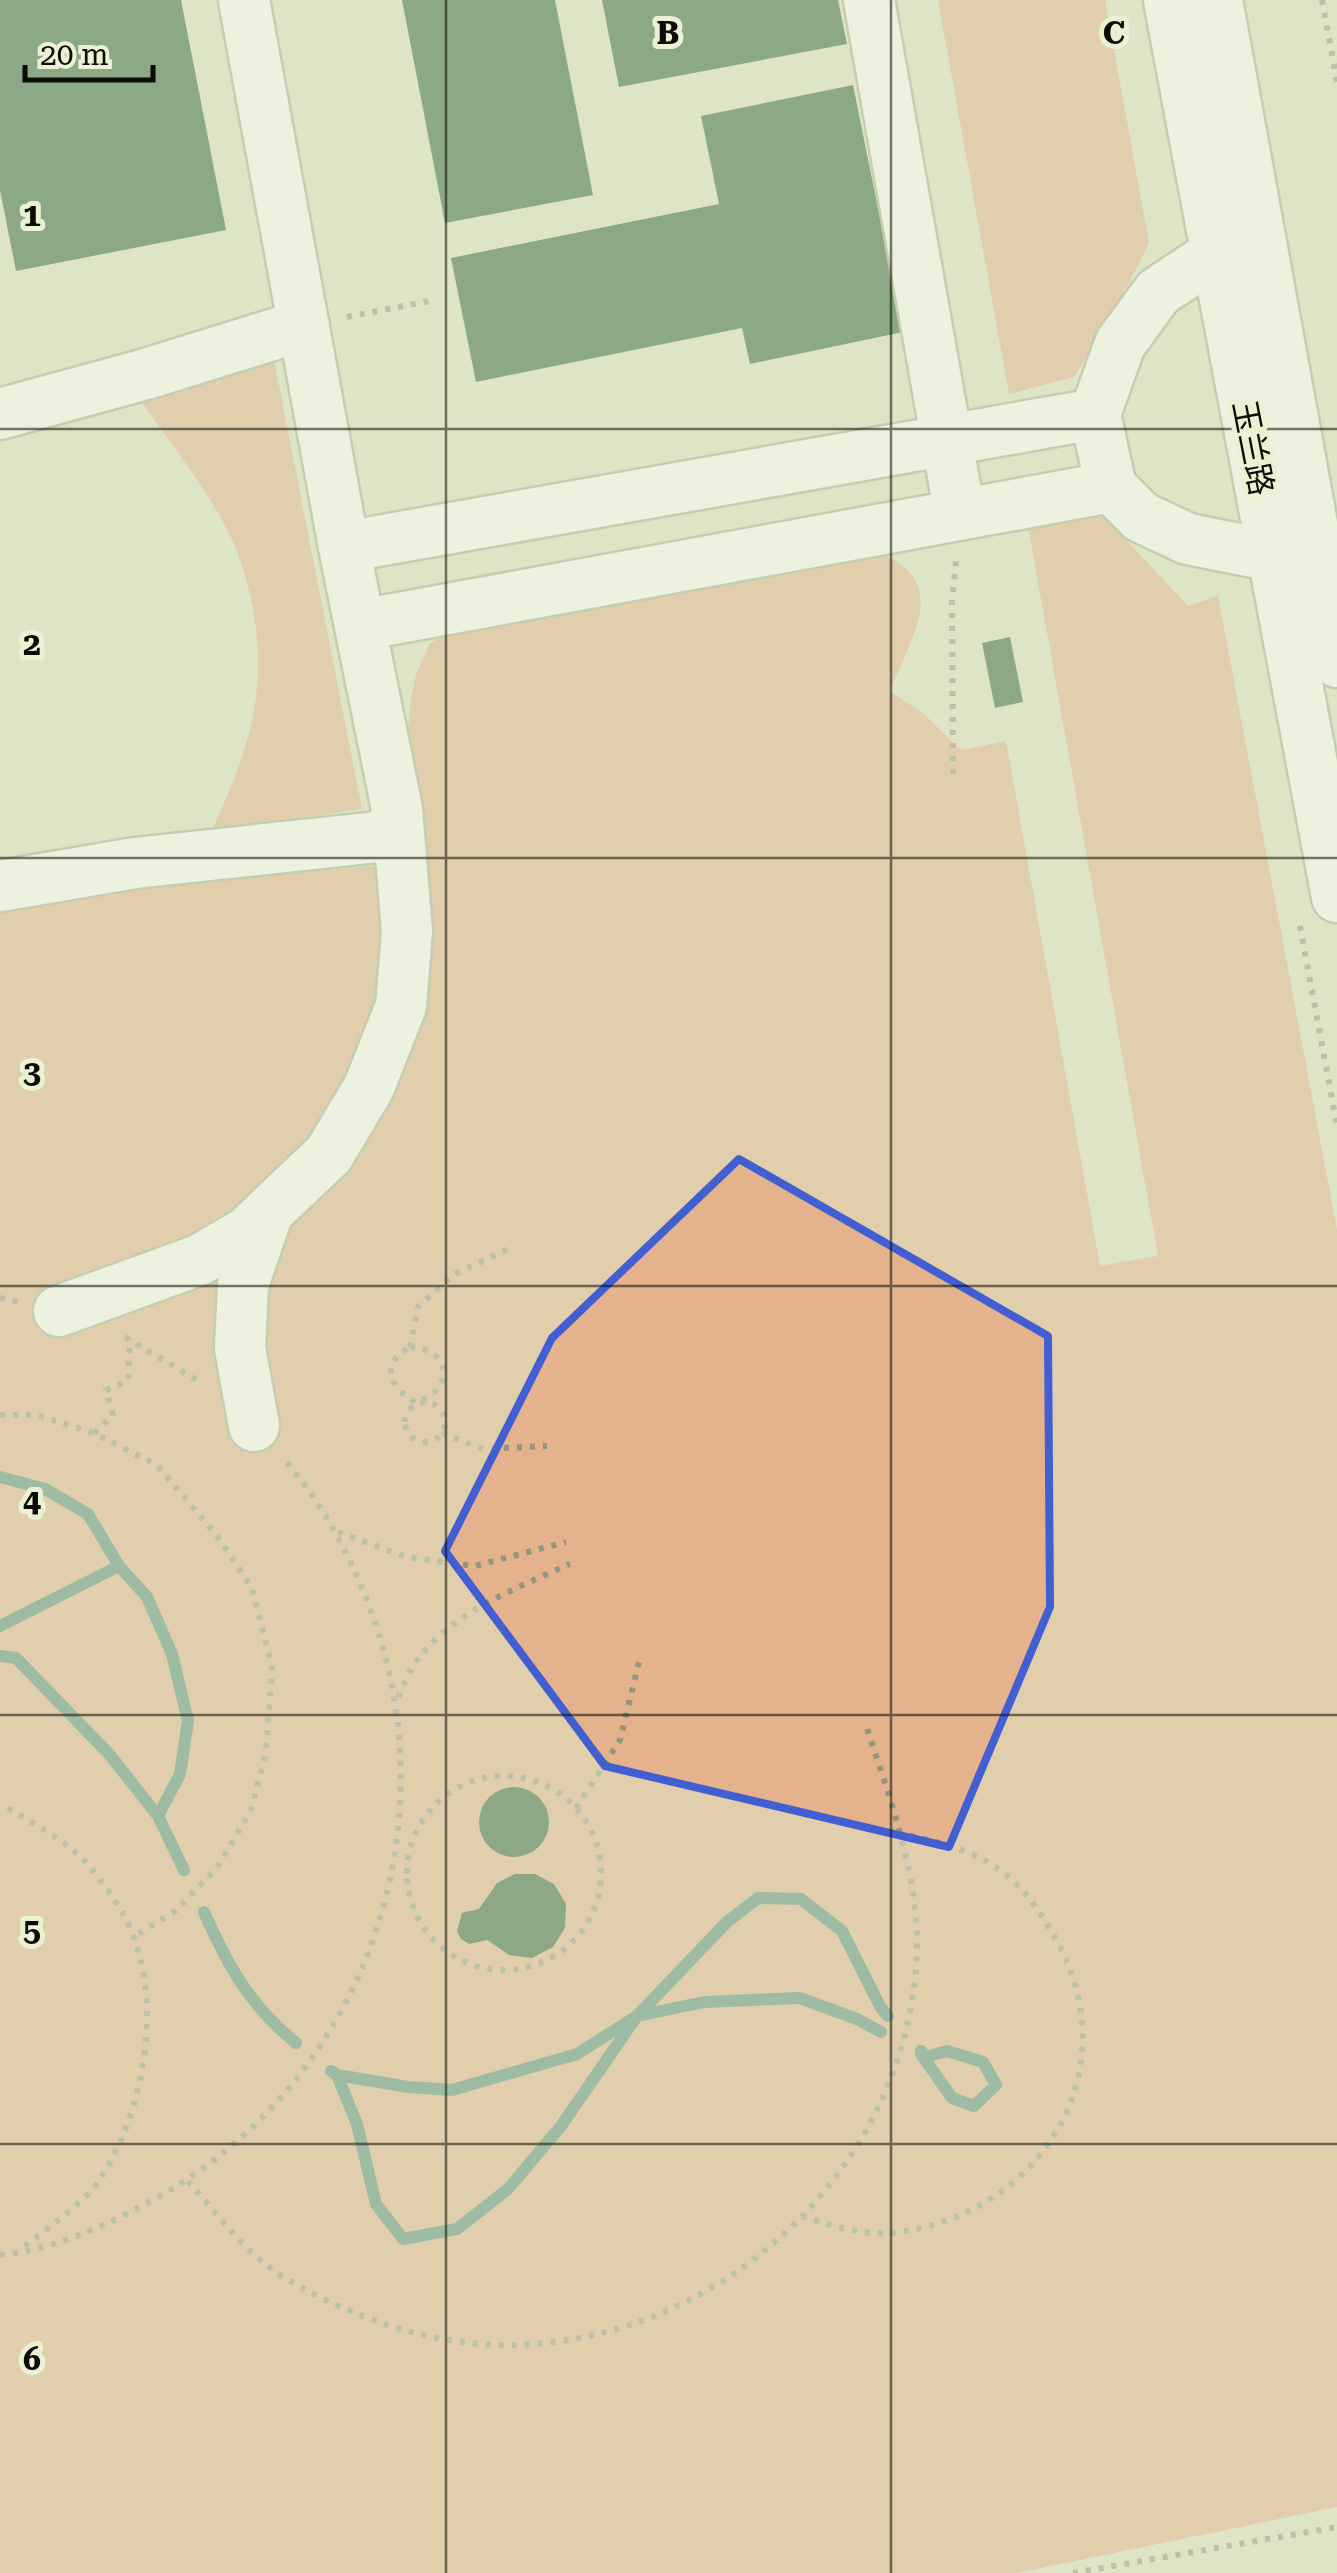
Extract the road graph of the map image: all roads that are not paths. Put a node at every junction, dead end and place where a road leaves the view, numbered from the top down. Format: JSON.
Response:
{"nodes":[{"id":1,"x":244,"y":0,"type":"edge"},
{"id":2,"x":869,"y":0,"type":"edge"},
{"id":3,"x":1169,"y":0,"type":"edge"},
{"id":4,"x":1217,"y":0,"type":"edge"},
{"id":5,"x":1258,"y":226,"type":"junction"},
{"id":6,"x":1217,"y":254,"type":"junction"},
{"id":7,"x":304,"y":325,"type":"junction"},
{"id":8,"x":0,"y":414,"type":"edge"},
{"id":9,"x":1096,"y":414,"type":"junction"},
{"id":10,"x":947,"y":441,"type":"junction"},
{"id":11,"x":1112,"y":487,"type":"junction"},
{"id":12,"x":960,"y":515,"type":"junction"},
{"id":13,"x":344,"y":547,"type":"junction"},
{"id":14,"x":1296,"y":561,"type":"junction"},
{"id":15,"x":362,"y":625,"type":"junction"},
{"id":16,"x":1325,"y":653,"type":"edge"},
{"id":17,"x":397,"y":808,"type":"junction"},
{"id":18,"x":0,"y":886,"type":"edge"},
{"id":19,"x":1337,"y":896,"type":"edge"},
{"id":20,"x":266,"y":1215,"type":"junction"},
{"id":21,"x":59,"y":1311,"type":"road end"},
{"id":22,"x":254,"y":1426,"type":"road end"}],
"edges":[{"from":1,"to":7,"type":"street"},
{"from":2,"to":10,"type":"street"},
{"from":3,"to":6,"type":"street","name":"玉兰路"},
{"from":4,"to":5,"type":"street","name":"玉兰路"},
{"from":5,"to":6,"type":"street"},
{"from":5,"to":14,"type":"street","name":"玉兰路"},
{"from":6,"to":9,"type":"street"},
{"from":6,"to":14,"type":"street","name":"玉兰路"},
{"from":7,"to":8,"type":"street"},
{"from":7,"to":13,"type":"street"},
{"from":9,"to":10,"type":"street"},
{"from":9,"to":11,"type":"street"},
{"from":10,"to":12,"type":"street"},
{"from":10,"to":13,"type":"street"},
{"from":11,"to":12,"type":"street"},
{"from":11,"to":14,"type":"street"},
{"from":12,"to":15,"type":"street"},
{"from":13,"to":15,"type":"street"},
{"from":14,"to":16,"type":"street","name":"玉兰路"},
{"from":15,"to":17,"type":"street"},
{"from":16,"to":19,"type":"street","name":"玉兰路"},
{"from":17,"to":18,"type":"street"},
{"from":17,"to":20,"type":"street"},
{"from":20,"to":21,"type":"street"},
{"from":20,"to":22,"type":"street"}]}
